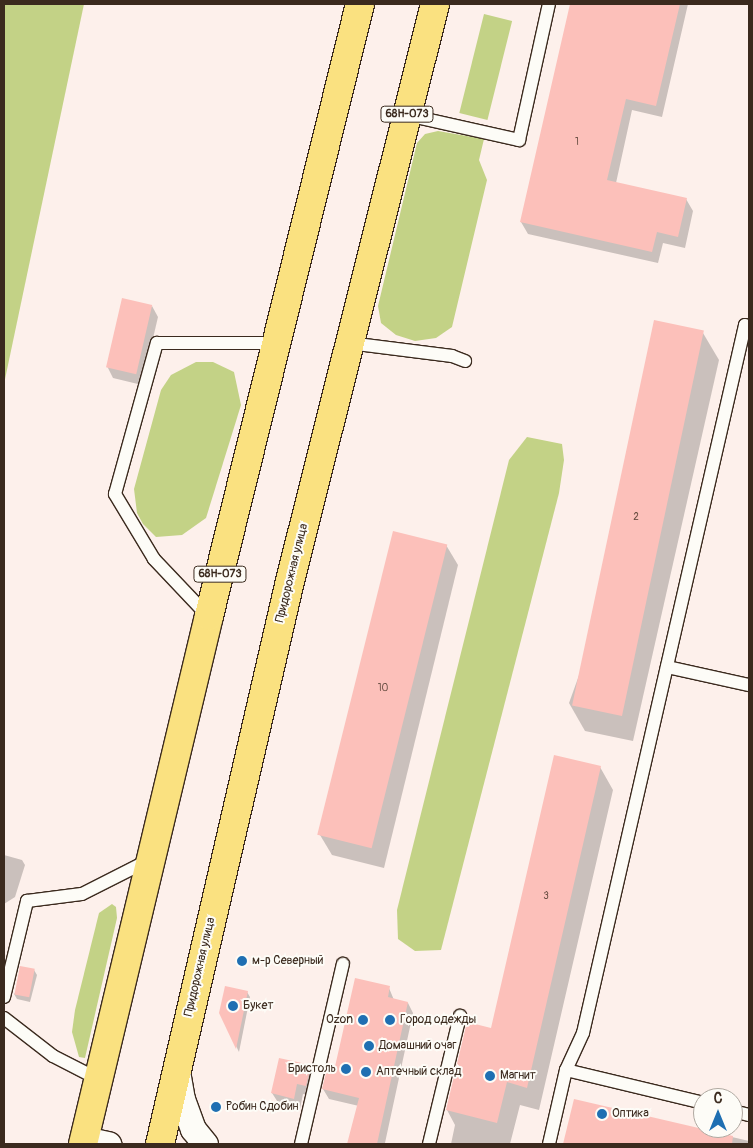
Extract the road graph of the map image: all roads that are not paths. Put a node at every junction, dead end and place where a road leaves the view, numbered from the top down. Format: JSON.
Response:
{"nodes":[{"id":1,"x":360,"y":4,"type":"edge"},
{"id":2,"x":435,"y":4,"type":"edge"},
{"id":3,"x":549,"y":4,"type":"edge"},
{"id":4,"x":407,"y":115,"type":"junction"},
{"id":5,"x":749,"y":326,"type":"edge"},
{"id":6,"x":279,"y":343,"type":"junction"},
{"id":7,"x":349,"y":344,"type":"junction"},
{"id":8,"x":465,"y":361,"type":"dead end"},
{"id":9,"x":209,"y":616,"type":"junction"},
{"id":10,"x":667,"y":667,"type":"junction"},
{"id":11,"x":749,"y":685,"type":"edge"},
{"id":12,"x":151,"y":859,"type":"junction"},
{"id":13,"x":343,"y":964,"type":"dead end"},
{"id":14,"x":4,"y":997,"type":"edge"},
{"id":15,"x":460,"y":1016,"type":"dead end"},
{"id":16,"x":4,"y":1018,"type":"edge"},
{"id":17,"x":177,"y":1069,"type":"junction"},
{"id":18,"x":566,"y":1070,"type":"junction"},
{"id":19,"x":96,"y":1078,"type":"junction"},
{"id":20,"x":693,"y":1101,"type":"edge"},
{"id":21,"x":92,"y":1142,"type":"edge"},
{"id":22,"x":160,"y":1144,"type":"edge"},
{"id":23,"x":205,"y":1144,"type":"edge"},
{"id":24,"x":301,"y":1144,"type":"edge"},
{"id":25,"x":429,"y":1144,"type":"edge"},
{"id":26,"x":549,"y":1144,"type":"edge"}],
"edges":[{"from":1,"to":6,"type":"main road","number":"68Н-073"},
{"from":2,"to":4,"type":"main road","name":"Придорожная улица","number":"68Н-073"},
{"from":3,"to":4,"type":"lane"},
{"from":4,"to":7,"type":"main road","name":"Придорожная улица","number":"68Н-073"},
{"from":5,"to":10,"type":"lane"},
{"from":6,"to":9,"type":"main road","number":"68Н-073"},
{"from":6,"to":9,"type":"lane"},
{"from":7,"to":8,"type":"lane"},
{"from":7,"to":17,"type":"main road","name":"Придорожная улица","number":"68Н-073"},
{"from":9,"to":12,"type":"main road","number":"68Н-073"},
{"from":10,"to":11,"type":"lane"},
{"from":10,"to":18,"type":"lane"},
{"from":12,"to":14,"type":"lane"},
{"from":12,"to":19,"type":"main road","number":"68Н-073"},
{"from":13,"to":24,"type":"lane"},
{"from":15,"to":25,"type":"lane"},
{"from":16,"to":19,"type":"lane"},
{"from":17,"to":22,"type":"main road","name":"Придорожная улица","number":"68Н-073"},
{"from":17,"to":23,"type":"street"},
{"from":18,"to":20,"type":"lane"},
{"from":18,"to":26,"type":"lane"},
{"from":19,"to":21,"type":"main road","number":"68Н-073"}]}
